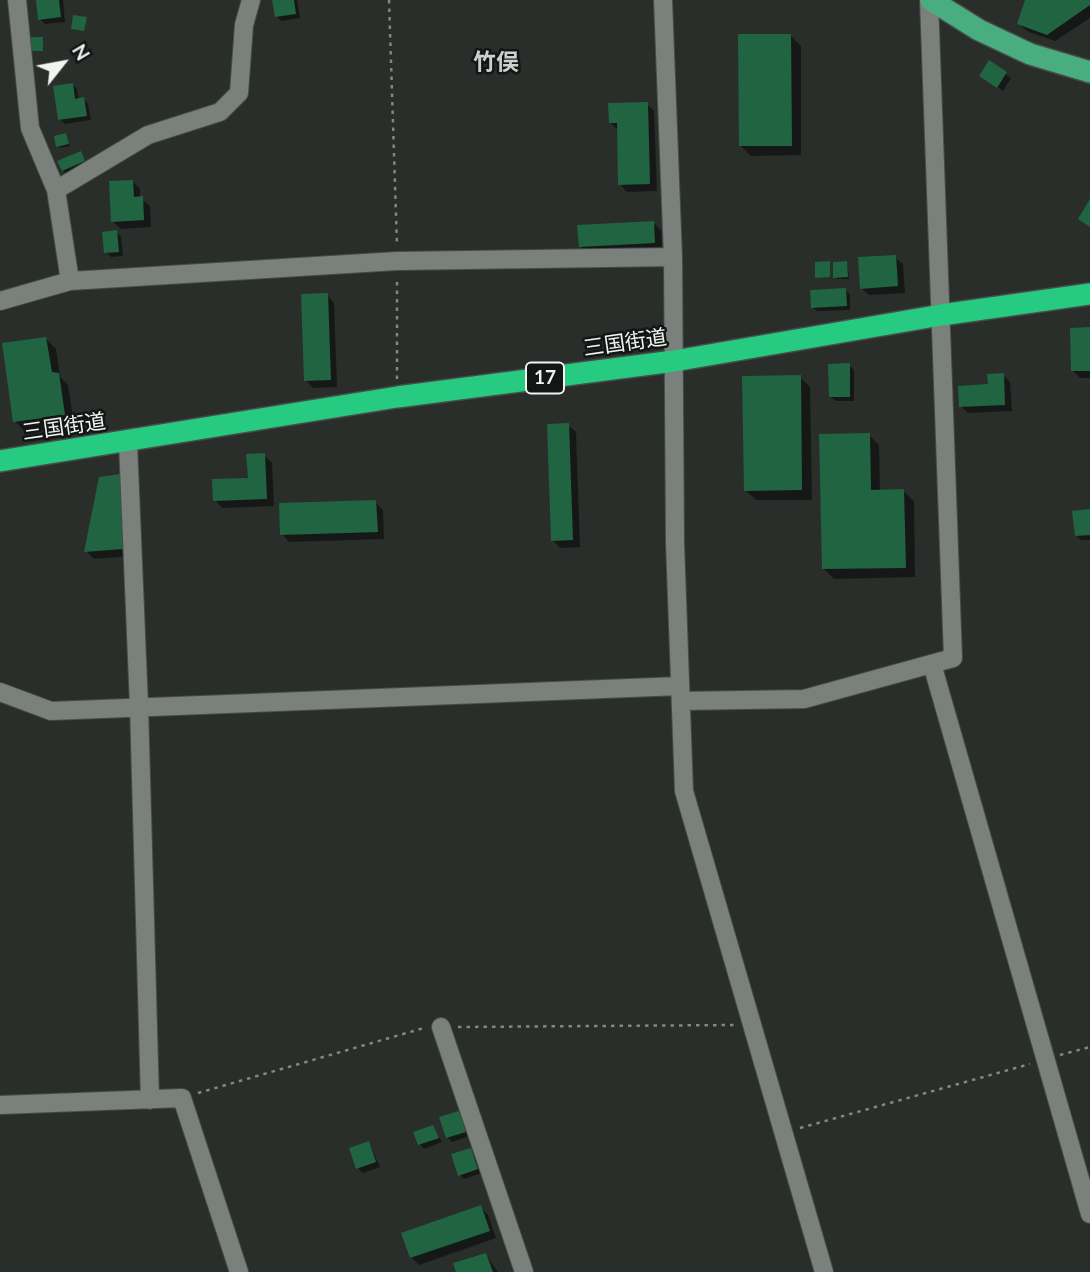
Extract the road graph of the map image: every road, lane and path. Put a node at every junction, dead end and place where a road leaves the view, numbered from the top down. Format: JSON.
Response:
{"nodes":[{"id":1,"x":17,"y":0,"type":"edge"},
{"id":2,"x":251,"y":0,"type":"edge"},
{"id":3,"x":389,"y":0,"type":"edge"},
{"id":4,"x":663,"y":0,"type":"edge"},
{"id":5,"x":930,"y":0,"type":"edge"},
{"id":6,"x":1090,"y":72,"type":"edge"},
{"id":7,"x":56,"y":190,"type":"junction"},
{"id":8,"x":673,"y":257,"type":"junction"},
{"id":9,"x":397,"y":261,"type":"junction"},
{"id":10,"x":70,"y":281,"type":"junction"},
{"id":11,"x":1090,"y":294,"type":"edge"},
{"id":12,"x":0,"y":301,"type":"edge"},
{"id":13,"x":941,"y":315,"type":"junction"},
{"id":14,"x":674,"y":361,"type":"junction"},
{"id":15,"x":397,"y":397,"type":"junction"},
{"id":16,"x":128,"y":443,"type":"junction"},
{"id":17,"x":0,"y":461,"type":"edge"},
{"id":18,"x":932,"y":664,"type":"junction"},
{"id":19,"x":0,"y":692,"type":"edge"},
{"id":20,"x":681,"y":694,"type":"junction"},
{"id":21,"x":139,"y":706,"type":"junction"},
{"id":22,"x":441,"y":1027,"type":"dead end"},
{"id":23,"x":1090,"y":1046,"type":"edge"},
{"id":24,"x":1045,"y":1059,"type":"junction"},
{"id":25,"x":150,"y":1100,"type":"junction"},
{"id":26,"x":0,"y":1105,"type":"edge"},
{"id":27,"x":783,"y":1133,"type":"junction"},
{"id":28,"x":1090,"y":1214,"type":"edge"},
{"id":29,"x":239,"y":1272,"type":"edge"},
{"id":30,"x":524,"y":1272,"type":"edge"},
{"id":31,"x":824,"y":1272,"type":"edge"}],
"edges":[{"from":1,"to":7,"type":"street"},
{"from":2,"to":7,"type":"street"},
{"from":3,"to":9,"type":"path"},
{"from":4,"to":8,"type":"street"},
{"from":5,"to":6,"type":"main road"},
{"from":5,"to":13,"type":"street"},
{"from":7,"to":10,"type":"street"},
{"from":8,"to":9,"type":"street"},
{"from":8,"to":14,"type":"street"},
{"from":9,"to":10,"type":"street"},
{"from":9,"to":15,"type":"path"},
{"from":10,"to":12,"type":"street"},
{"from":11,"to":13,"type":"highway","name":"三国街道","number":"17"},
{"from":13,"to":14,"type":"highway","name":"三国街道","number":"17"},
{"from":13,"to":18,"type":"street"},
{"from":14,"to":15,"type":"highway","name":"三国街道","number":"17"},
{"from":14,"to":20,"type":"street"},
{"from":15,"to":16,"type":"highway","name":"三国街道","number":"17"},
{"from":16,"to":17,"type":"highway","name":"三国街道","number":"17"},
{"from":16,"to":21,"type":"street"},
{"from":18,"to":20,"type":"street"},
{"from":18,"to":24,"type":"street"},
{"from":19,"to":21,"type":"street"},
{"from":20,"to":21,"type":"street"},
{"from":20,"to":27,"type":"street"},
{"from":21,"to":25,"type":"street"},
{"from":22,"to":30,"type":"street"},
{"from":23,"to":24,"type":"path"},
{"from":24,"to":27,"type":"path"},
{"from":24,"to":28,"type":"street"},
{"from":25,"to":26,"type":"street"},
{"from":25,"to":29,"type":"street"},
{"from":27,"to":31,"type":"street"}]}
